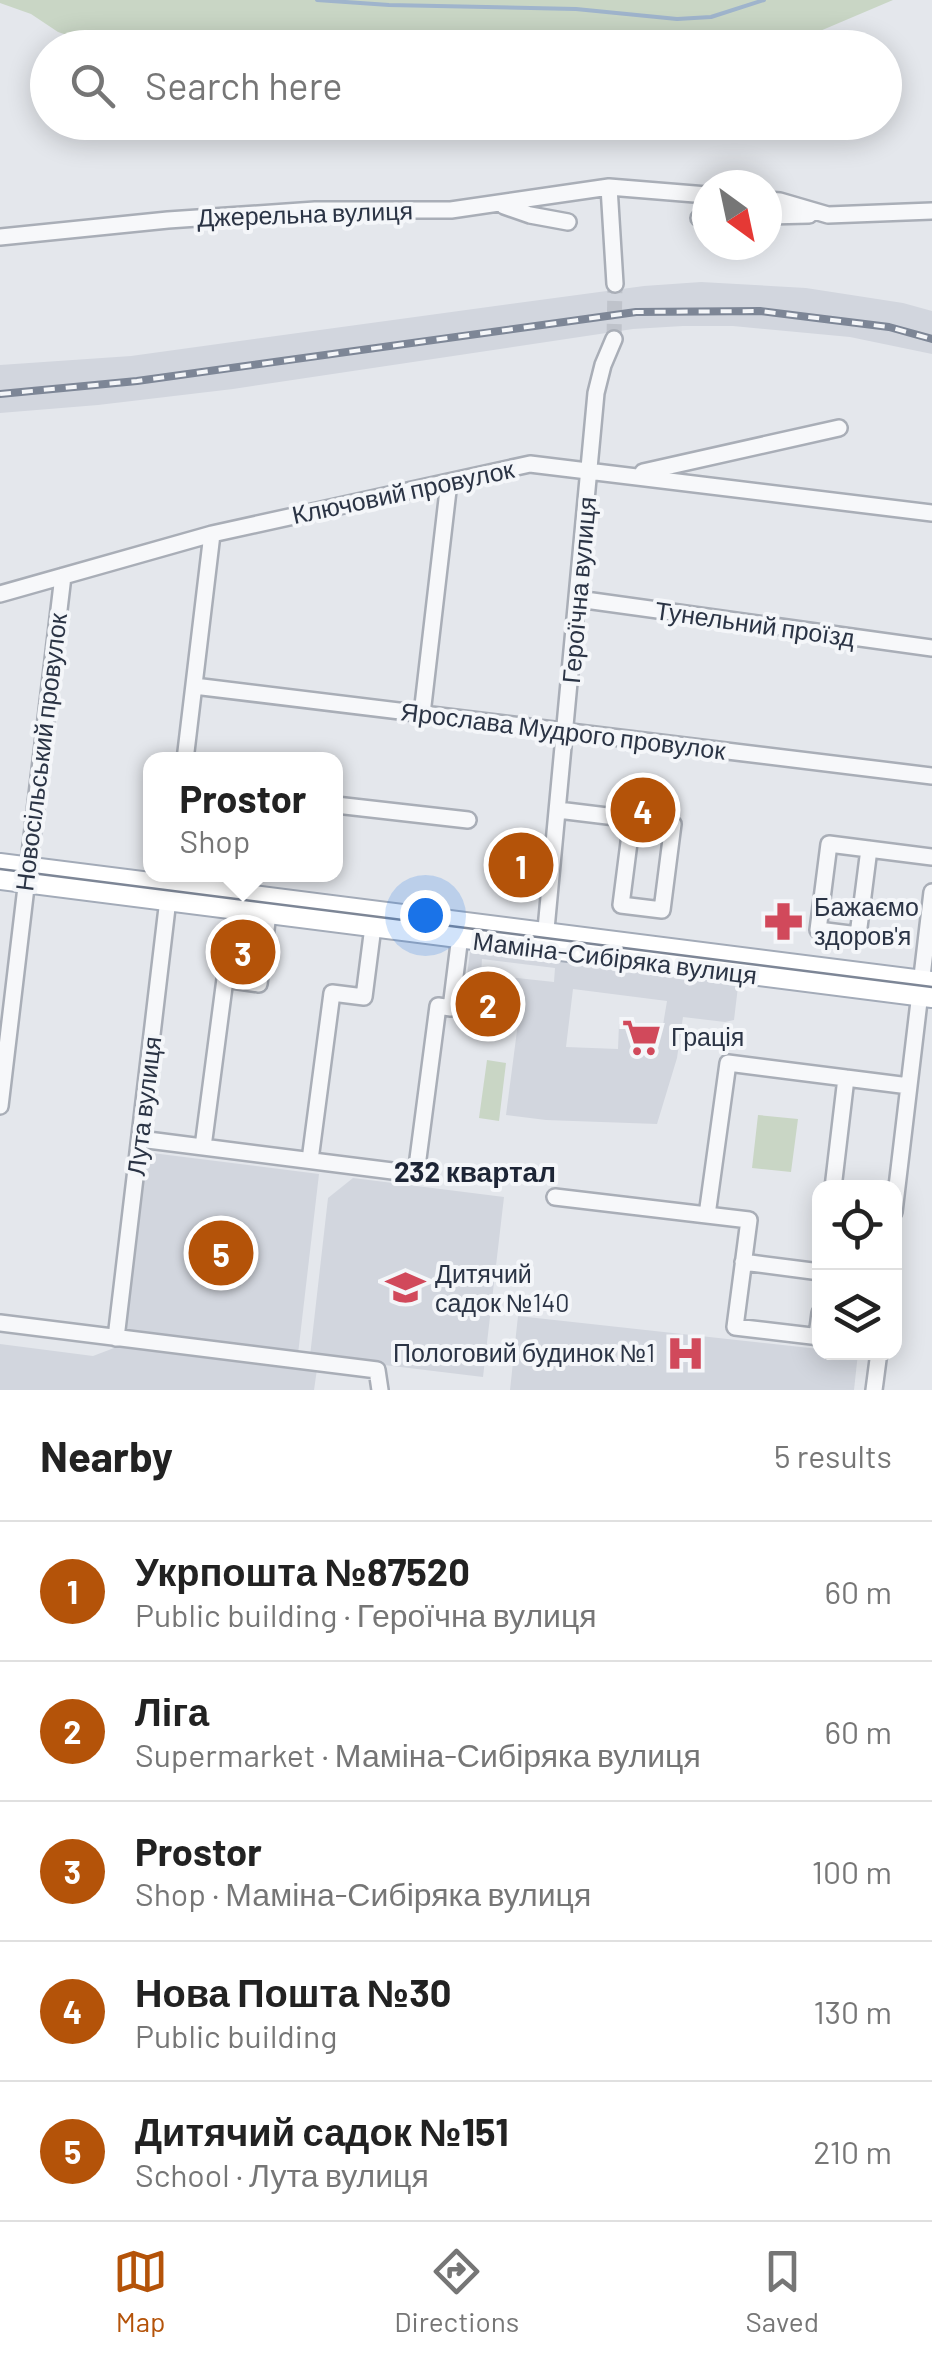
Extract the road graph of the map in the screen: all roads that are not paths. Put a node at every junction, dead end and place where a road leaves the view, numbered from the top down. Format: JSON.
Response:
{"nodes":[{"id":1,"x":609,"y":187,"type":"junction"},
{"id":2,"x":692,"y":195,"type":"edge"},
{"id":3,"x":782,"y":203,"type":"edge"},
{"id":4,"x":498,"y":204,"type":"junction"},
{"id":5,"x":932,"y":211,"type":"edge"},
{"id":6,"x":828,"y":215,"type":"junction"},
{"id":7,"x":782,"y":216,"type":"edge"},
{"id":8,"x":568,"y":222,"type":"dead end"},
{"id":9,"x":0,"y":237,"type":"edge"},
{"id":10,"x":615,"y":284,"type":"tunnel mouth"},
{"id":11,"x":614,"y":339,"type":"tunnel mouth"},
{"id":12,"x":839,"y":428,"type":"dead end"},
{"id":13,"x":590,"y":471,"type":"junction"},
{"id":14,"x":628,"y":476,"type":"junction"},
{"id":15,"x":449,"y":482,"type":"junction"},
{"id":16,"x":932,"y":513,"type":"edge"},
{"id":17,"x":212,"y":534,"type":"junction"},
{"id":18,"x":63,"y":576,"type":"junction"},
{"id":19,"x":0,"y":594,"type":"edge"},
{"id":20,"x":578,"y":599,"type":"junction"},
{"id":21,"x":932,"y":648,"type":"edge"},
{"id":22,"x":194,"y":686,"type":"junction"},
{"id":23,"x":422,"y":714,"type":"junction"},
{"id":24,"x":566,"y":731,"type":"junction"},
{"id":25,"x":186,"y":752,"type":"edge"},
{"id":26,"x":932,"y":776,"type":"edge"},
{"id":27,"x":343,"y":806,"type":"edge"},
{"id":28,"x":558,"y":810,"type":"junction"},
{"id":29,"x":632,"y":819,"type":"junction"},
{"id":30,"x":468,"y":820,"type":"dead end"},
{"id":31,"x":869,"y":849,"type":"junction"},
{"id":32,"x":932,"y":857,"type":"edge"},
{"id":33,"x":0,"y":863,"type":"edge"},
{"id":34,"x":26,"y":875,"type":"junction"},
{"id":35,"x":0,"y":880,"type":"edge"},
{"id":36,"x":170,"y":887,"type":"edge"},
{"id":37,"x":932,"y":892,"type":"edge"},
{"id":38,"x":269,"y":906,"type":"junction"},
{"id":39,"x":374,"y":919,"type":"junction"},
{"id":40,"x":461,"y":930,"type":"junction"},
{"id":41,"x":545,"y":941,"type":"junction"},
{"id":42,"x":929,"y":943,"type":"edge"},
{"id":43,"x":926,"y":989,"type":"edge"},
{"id":44,"x":924,"y":1017,"type":"edge"},
{"id":45,"x":846,"y":1078,"type":"junction"},
{"id":46,"x":909,"y":1086,"type":"junction"},
{"id":47,"x":0,"y":1106,"type":"edge"},
{"id":48,"x":140,"y":1139,"type":"junction"},
{"id":49,"x":203,"y":1147,"type":"junction"},
{"id":50,"x":310,"y":1160,"type":"junction"},
{"id":51,"x":835,"y":1180,"type":"edge"},
{"id":52,"x":898,"y":1180,"type":"edge"},
{"id":53,"x":554,"y":1197,"type":"dead end"},
{"id":54,"x":707,"y":1215,"type":"junction"},
{"id":55,"x":743,"y":1262,"type":"junction"},
{"id":56,"x":812,"y":1271,"type":"edge"},
{"id":57,"x":0,"y":1323,"type":"edge"},
{"id":58,"x":812,"y":1335,"type":"edge"},
{"id":59,"x":116,"y":1338,"type":"junction"},
{"id":60,"x":878,"y":1360,"type":"edge"},
{"id":61,"x":380,"y":1390,"type":"edge"},
{"id":62,"x":874,"y":1390,"type":"edge"}],
"edges":[{"from":1,"to":2,"type":"street","name":"Джерельна вулиця"},
{"from":1,"to":4,"type":"street","name":"Джерельна вулиця"},
{"from":1,"to":10,"type":"street"},
{"from":3,"to":6,"type":"street"},
{"from":4,"to":8,"type":"street"},
{"from":4,"to":9,"type":"street","name":"Джерельна вулиця"},
{"from":5,"to":6,"type":"street"},
{"from":6,"to":7,"type":"street"},
{"from":11,"to":13,"type":"street","name":"Героїчна вулиця"},
{"from":12,"to":14,"type":"street"},
{"from":13,"to":14,"type":"street","name":"Ключовий провулок"},
{"from":13,"to":15,"type":"street","name":"Ключовий провулок"},
{"from":13,"to":20,"type":"street","name":"Героїчна вулиця"},
{"from":14,"to":16,"type":"street","name":"Ключовий провулок"},
{"from":15,"to":17,"type":"street","name":"Ключовий провулок"},
{"from":15,"to":23,"type":"street"},
{"from":17,"to":18,"type":"street","name":"Ключовий провулок"},
{"from":17,"to":22,"type":"street"},
{"from":18,"to":19,"type":"street","name":"Ключовий провулок"},
{"from":18,"to":34,"type":"street","name":"Новосільський провулок"},
{"from":20,"to":21,"type":"street","name":"Тунельний проїзд"},
{"from":20,"to":24,"type":"street","name":"Героїчна вулиця"},
{"from":22,"to":23,"type":"street","name":"Ярослава Мудрого провулок"},
{"from":22,"to":25,"type":"street"},
{"from":23,"to":24,"type":"street","name":"Ярослава Мудрого провулок"},
{"from":24,"to":26,"type":"street","name":"Ярослава Мудрого провулок"},
{"from":24,"to":28,"type":"street","name":"Героїчна вулиця"},
{"from":27,"to":30,"type":"street"},
{"from":28,"to":29,"type":"street"},
{"from":28,"to":41,"type":"street","name":"Героїчна вулиця"},
{"from":29,"to":29,"type":"street"},
{"from":31,"to":31,"type":"street"},
{"from":31,"to":32,"type":"street"},
{"from":33,"to":34,"type":"main road","name":"Маміна-Сибіряка вулиця"},
{"from":34,"to":35,"type":"main road","name":"Маміна-Сибіряка вулиця"},
{"from":34,"to":36,"type":"main road","name":"Маміна-Сибіряка вулиця"},
{"from":34,"to":47,"type":"street","name":"Новосільський провулок"},
{"from":36,"to":38,"type":"main road","name":"Маміна-Сибіряка вулиця"},
{"from":36,"to":48,"type":"street","name":"Лута вулиця"},
{"from":37,"to":42,"type":"street"},
{"from":38,"to":39,"type":"main road","name":"Маміна-Сибіряка вулиця"},
{"from":38,"to":49,"type":"street"},
{"from":39,"to":40,"type":"main road","name":"Маміна-Сибіряка вулиця"},
{"from":39,"to":50,"type":"street"},
{"from":40,"to":41,"type":"main road","name":"Маміна-Сибіряка вулиця"},
{"from":40,"to":50,"type":"street"},
{"from":41,"to":43,"type":"main road","name":"Маміна-Сибіряка вулиця"},
{"from":42,"to":43,"type":"street"},
{"from":43,"to":44,"type":"street"},
{"from":44,"to":46,"type":"street"},
{"from":45,"to":46,"type":"street"},
{"from":45,"to":51,"type":"street"},
{"from":45,"to":54,"type":"street"},
{"from":46,"to":52,"type":"street"},
{"from":48,"to":49,"type":"street"},
{"from":48,"to":59,"type":"street","name":"Лута вулиця"},
{"from":49,"to":50,"type":"street"},
{"from":53,"to":54,"type":"street"},
{"from":54,"to":55,"type":"street"},
{"from":55,"to":56,"type":"street"},
{"from":55,"to":58,"type":"street"},
{"from":57,"to":59,"type":"street"},
{"from":59,"to":61,"type":"street"},
{"from":60,"to":62,"type":"street"}]}
